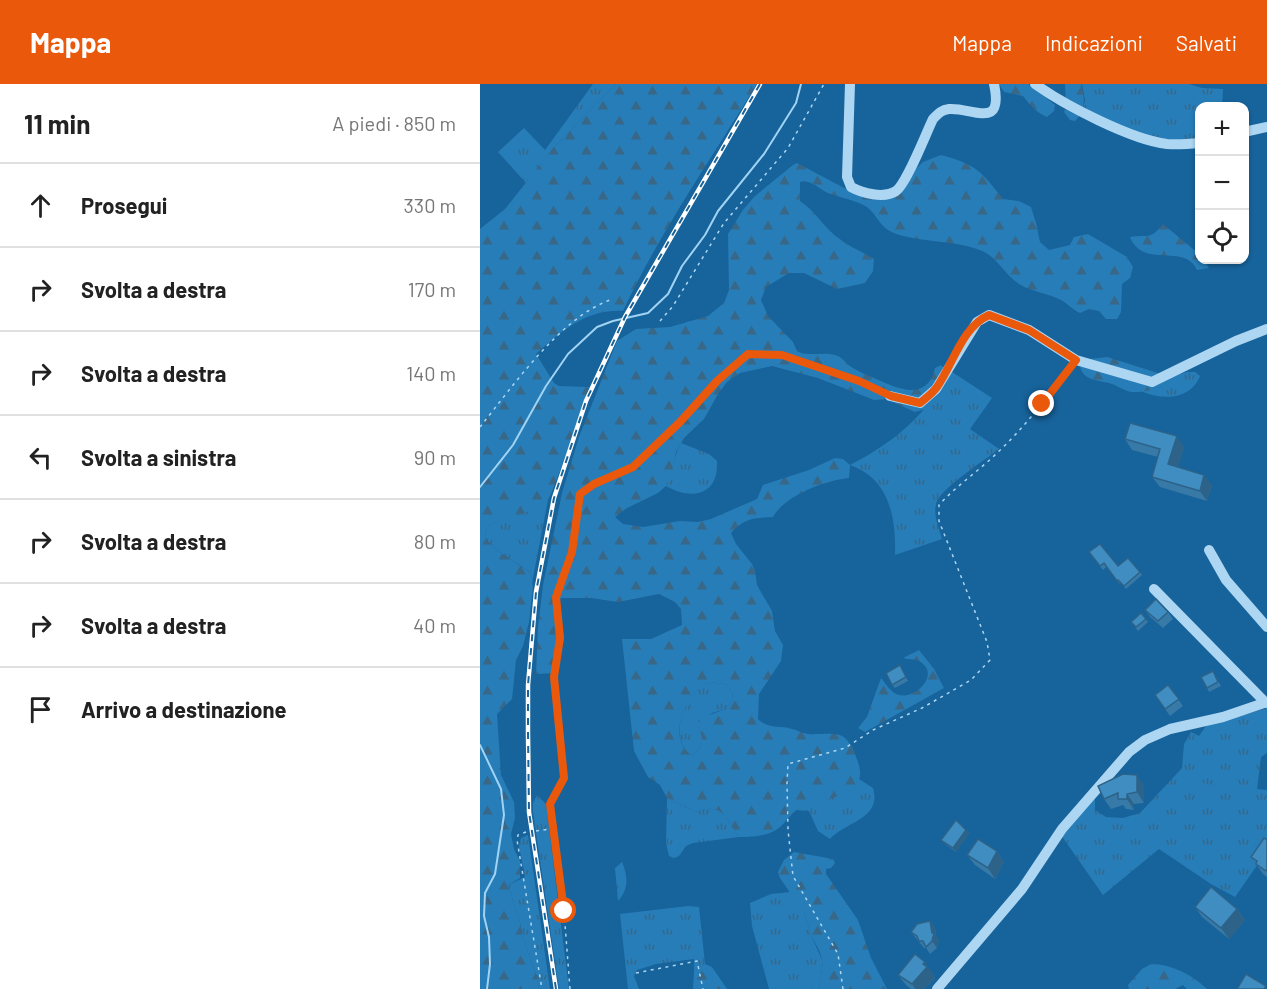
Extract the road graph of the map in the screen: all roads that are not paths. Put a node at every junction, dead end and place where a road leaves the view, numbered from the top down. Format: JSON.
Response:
{"nodes":[{"id":1,"x":850,"y":84,"type":"edge"},
{"id":2,"x":994,"y":84,"type":"edge"},
{"id":3,"x":1035,"y":84,"type":"edge"},
{"id":4,"x":1267,"y":127,"type":"edge"},
{"id":5,"x":1249,"y":131,"type":"edge"},
{"id":6,"x":1195,"y":143,"type":"edge"},
{"id":7,"x":1267,"y":329,"type":"edge"},
{"id":8,"x":891,"y":396,"type":"road end"},
{"id":9,"x":1209,"y":550,"type":"dead end"},
{"id":10,"x":1154,"y":589,"type":"dead end"},
{"id":11,"x":1267,"y":627,"type":"edge"},
{"id":12,"x":1266,"y":703,"type":"edge"},
{"id":13,"x":937,"y":989,"type":"edge"}],
"edges":[{"from":1,"to":2,"type":"street"},
{"from":3,"to":6,"type":"street"},
{"from":4,"to":5,"type":"street"},
{"from":7,"to":8,"type":"street"},
{"from":9,"to":11,"type":"street"},
{"from":10,"to":12,"type":"street"},
{"from":12,"to":13,"type":"street"}]}
